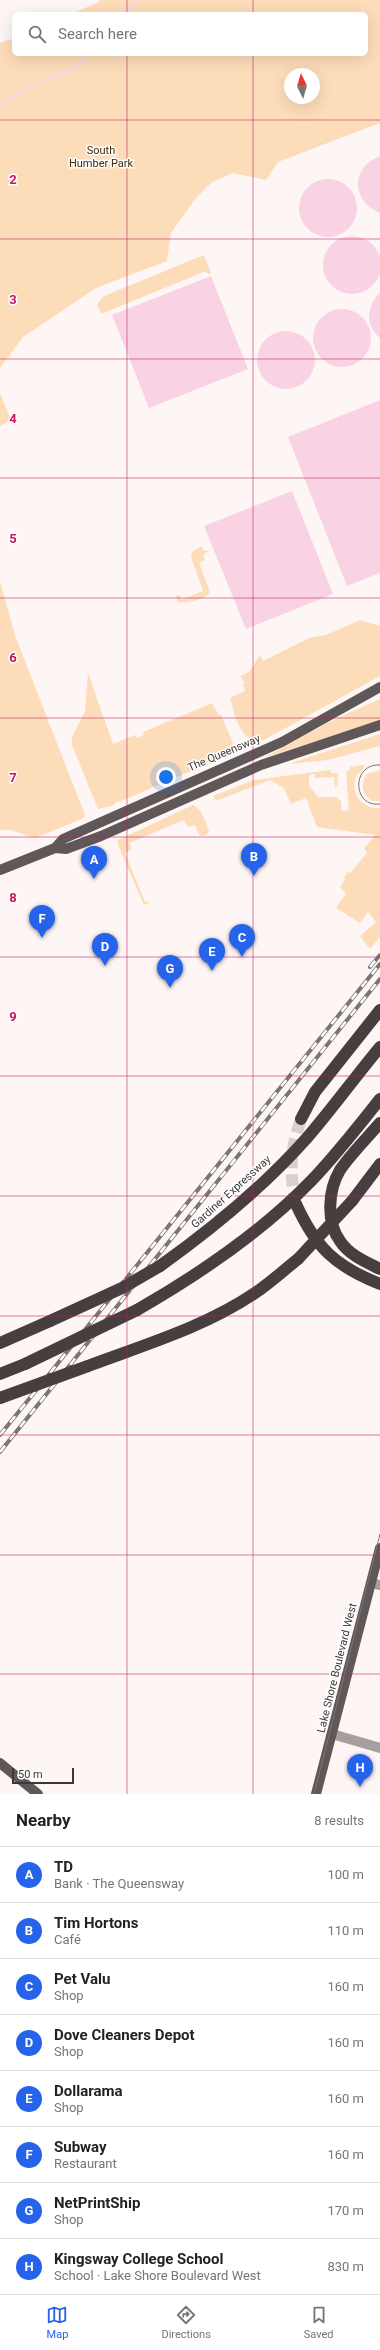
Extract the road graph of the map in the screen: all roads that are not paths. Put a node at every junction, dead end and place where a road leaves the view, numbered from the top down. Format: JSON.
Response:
{"nodes":[{"id":1,"x":380,"y":688,"type":"edge"},
{"id":2,"x":380,"y":725,"type":"edge"},
{"id":3,"x":54,"y":848,"type":"junction"},
{"id":4,"x":1,"y":867,"type":"edge"},
{"id":5,"x":380,"y":1010,"type":"edge"},
{"id":6,"x":380,"y":1047,"type":"edge"},
{"id":7,"x":380,"y":1099,"type":"edge"},
{"id":8,"x":301,"y":1119,"type":"tunnel mouth"},
{"id":9,"x":380,"y":1123,"type":"edge"},
{"id":10,"x":380,"y":1164,"type":"edge"},
{"id":11,"x":296,"y":1204,"type":"tunnel mouth"},
{"id":12,"x":380,"y":1269,"type":"edge"},
{"id":13,"x":380,"y":1284,"type":"edge"},
{"id":14,"x":0,"y":1344,"type":"edge"},
{"id":15,"x":0,"y":1374,"type":"edge"},
{"id":16,"x":0,"y":1398,"type":"edge"},
{"id":17,"x":380,"y":1548,"type":"edge"},
{"id":18,"x":376,"y":1584,"type":"edge"},
{"id":19,"x":332,"y":1734,"type":"junction"},
{"id":20,"x":380,"y":1748,"type":"edge"},
{"id":21,"x":0,"y":1763,"type":"edge"},
{"id":22,"x":38,"y":1794,"type":"edge"},
{"id":23,"x":316,"y":1794,"type":"edge"}],
"edges":[{"from":1,"to":3,"type":"main road","name":"The Queensway"},
{"from":2,"to":3,"type":"main road","name":"The Queensway"},
{"from":3,"to":4,"type":"main road","name":"The Queensway"},
{"from":5,"to":8,"type":"highway"},
{"from":6,"to":14,"type":"highway","name":"Gardiner Expressway","bridge":true},
{"from":7,"to":15,"type":"highway","bridge":true},
{"from":9,"to":12,"type":"highway"},
{"from":10,"to":16,"type":"highway","bridge":true},
{"from":11,"to":13,"type":"highway"},
{"from":17,"to":18,"type":"main road","name":"Lake Shore Boulevard West"},
{"from":18,"to":19,"type":"main road","name":"Lake Shore Boulevard West"},
{"from":19,"to":20,"type":"street"},
{"from":19,"to":23,"type":"main road","name":"Lake Shore Boulevard West"},
{"from":21,"to":22,"type":"main road"}]}
